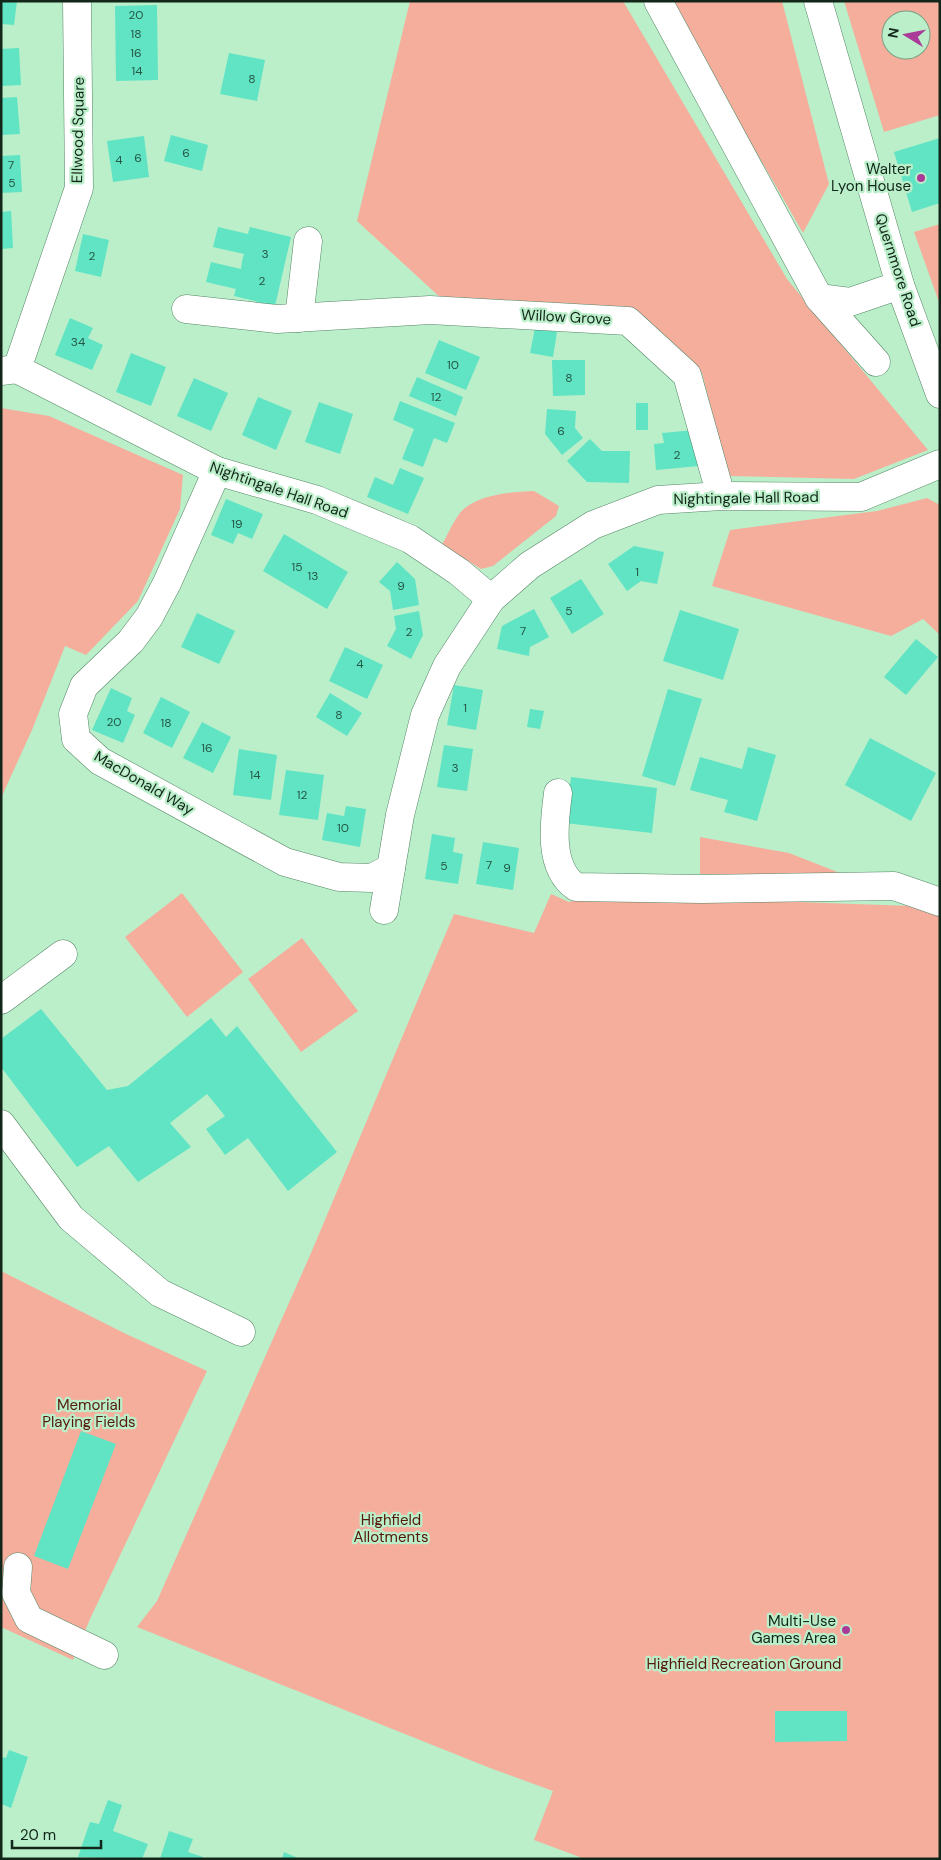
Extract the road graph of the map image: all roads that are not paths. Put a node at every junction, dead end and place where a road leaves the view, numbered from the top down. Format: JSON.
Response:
{"nodes":[{"id":1,"x":77,"y":1,"type":"edge"},
{"id":2,"x":658,"y":1,"type":"edge"},
{"id":3,"x":818,"y":1,"type":"edge"},
{"id":4,"x":308,"y":241,"type":"dead end"},
{"id":5,"x":900,"y":285,"type":"junction"},
{"id":6,"x":819,"y":298,"type":"junction"},
{"id":7,"x":186,"y":309,"type":"dead end"},
{"id":8,"x":299,"y":318,"type":"junction"},
{"id":9,"x":876,"y":362,"type":"dead end"},
{"id":10,"x":9,"y":370,"type":"edge"},
{"id":11,"x":940,"y":394,"type":"edge"},
{"id":12,"x":940,"y":464,"type":"edge"},
{"id":13,"x":217,"y":471,"type":"junction"},
{"id":14,"x":722,"y":496,"type":"junction"},
{"id":15,"x":491,"y":599,"type":"junction"},
{"id":16,"x":558,"y":793,"type":"dead end"},
{"id":17,"x":391,"y":868,"type":"junction"},
{"id":18,"x":940,"y":902,"type":"edge"},
{"id":19,"x":384,"y":910,"type":"dead end"},
{"id":20,"x":63,"y":954,"type":"dead end"},
{"id":21,"x":1,"y":1000,"type":"edge"},
{"id":22,"x":1,"y":1124,"type":"edge"},
{"id":23,"x":241,"y":1332,"type":"dead end"},
{"id":24,"x":18,"y":1567,"type":"dead end"},
{"id":25,"x":104,"y":1655,"type":"dead end"}],
"edges":[{"from":1,"to":10,"type":"street","name":"Ellwood Square"},
{"from":2,"to":6,"type":"street"},
{"from":3,"to":5,"type":"street","name":"Quernmore Road"},
{"from":4,"to":8,"type":"street"},
{"from":5,"to":6,"type":"street"},
{"from":5,"to":11,"type":"street","name":"Quernmore Road"},
{"from":6,"to":9,"type":"street"},
{"from":7,"to":8,"type":"street","name":"Willow Grove"},
{"from":8,"to":14,"type":"street","name":"Willow Grove"},
{"from":10,"to":13,"type":"street","name":"Nightingale Hall Road"},
{"from":12,"to":14,"type":"street","name":"Nightingale Hall Road"},
{"from":13,"to":15,"type":"street","name":"Nightingale Hall Road"},
{"from":13,"to":17,"type":"street","name":"MacDonald Way"},
{"from":14,"to":15,"type":"street","name":"Nightingale Hall Road"},
{"from":15,"to":17,"type":"street"},
{"from":16,"to":18,"type":"street"},
{"from":17,"to":19,"type":"street"},
{"from":20,"to":21,"type":"street"},
{"from":22,"to":23,"type":"street"},
{"from":24,"to":25,"type":"street"}]}
